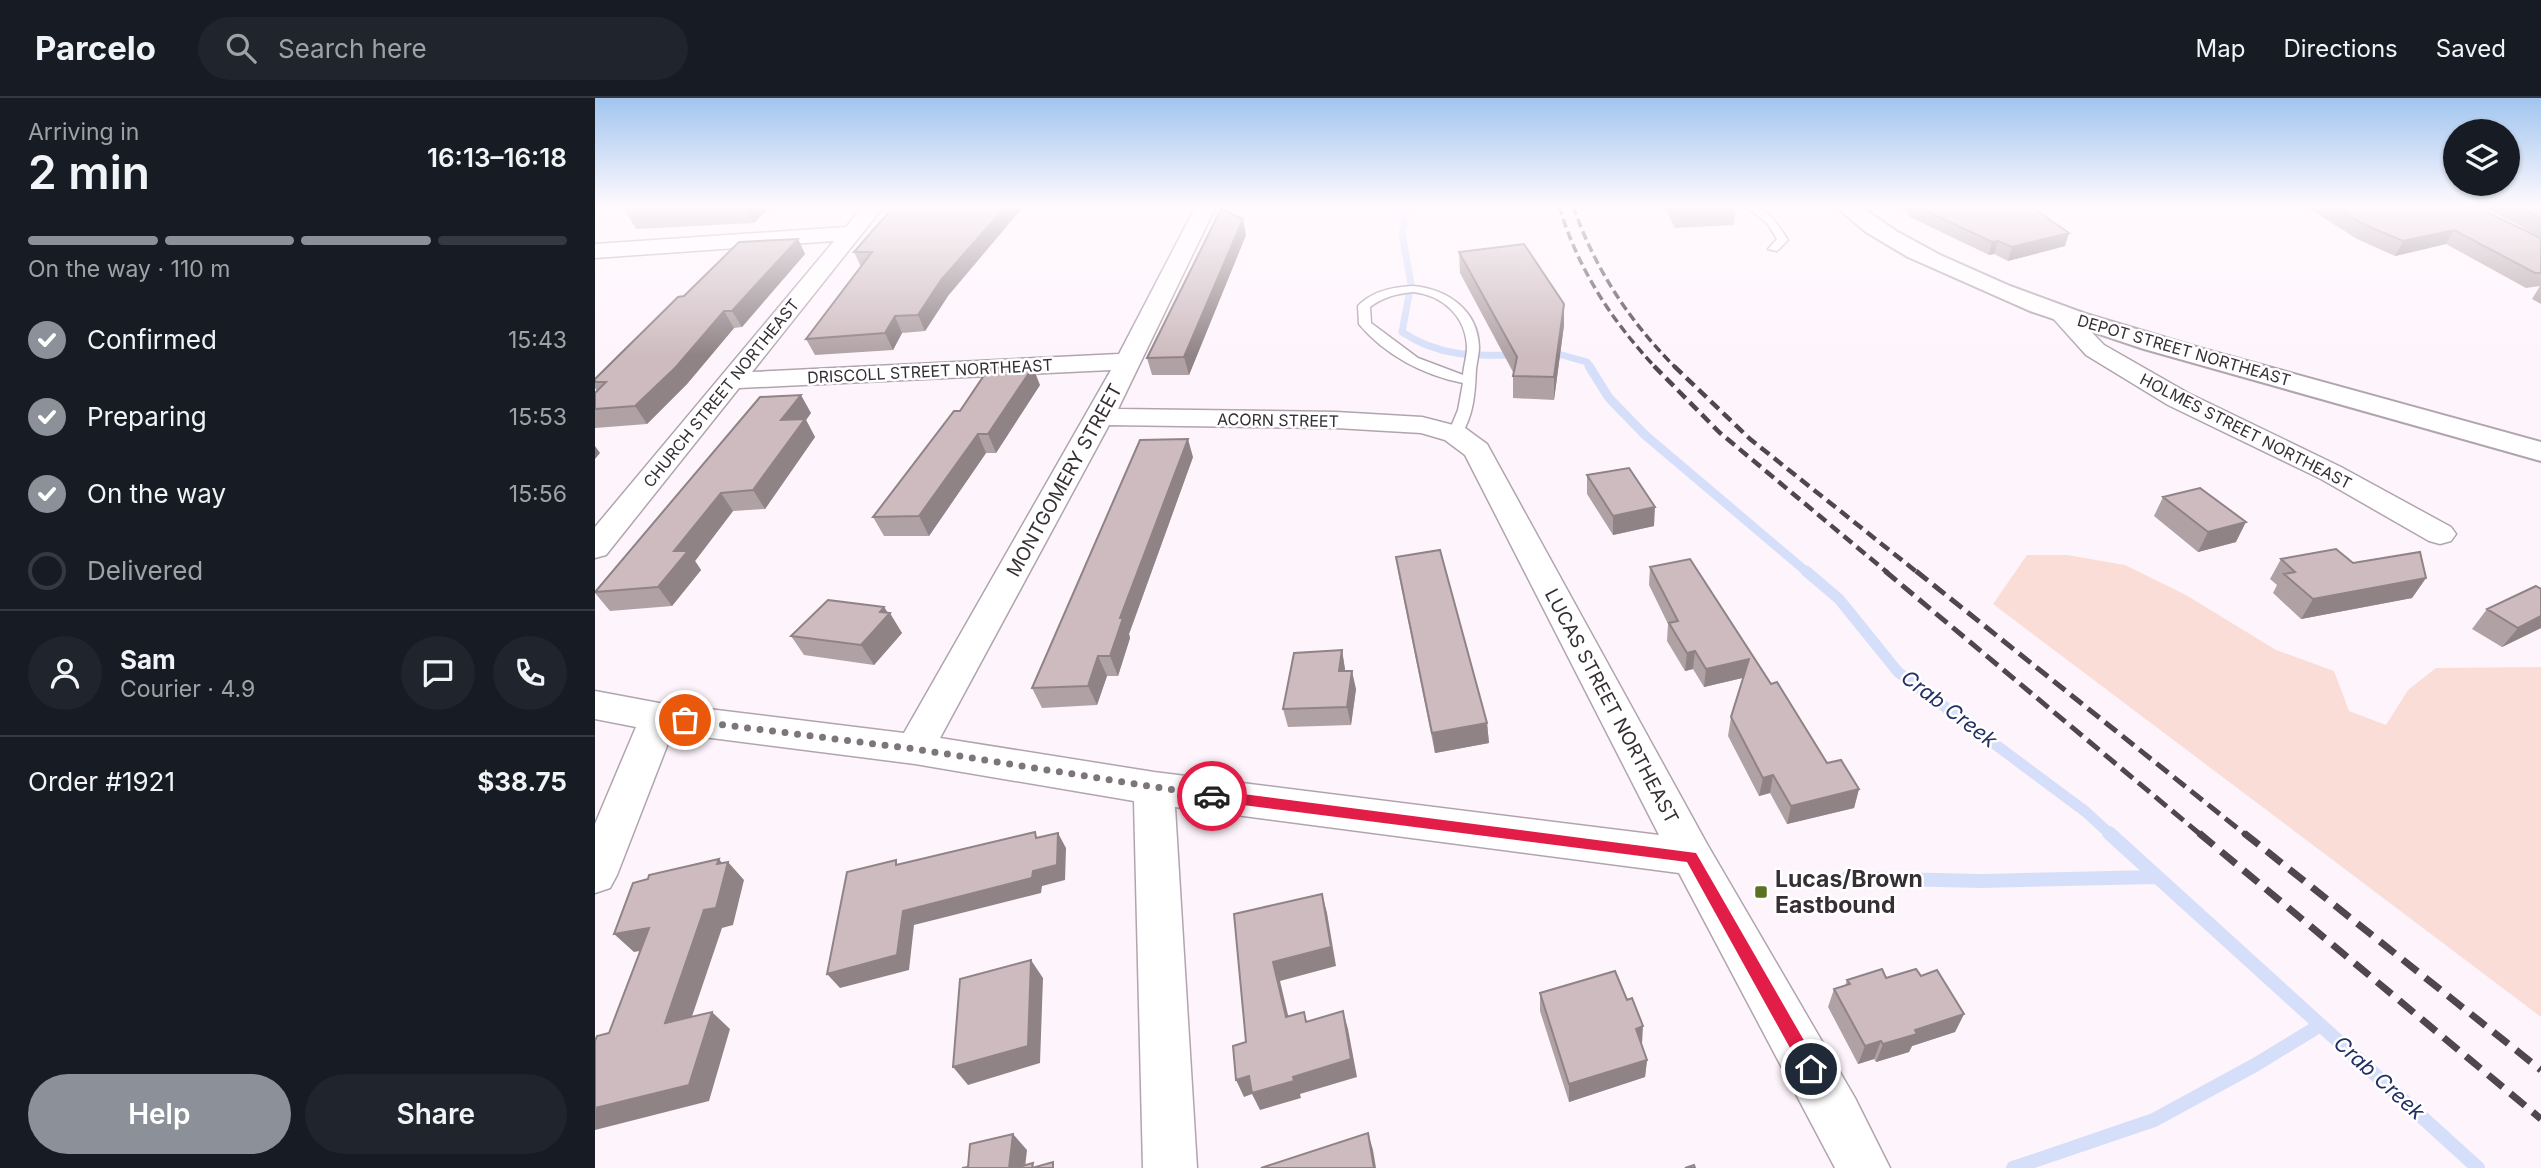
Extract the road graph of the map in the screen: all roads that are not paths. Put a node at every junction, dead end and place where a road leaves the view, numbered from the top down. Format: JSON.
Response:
{"nodes":[{"id":1,"x":833,"y":256,"type":"edge"},
{"id":2,"x":1181,"y":256,"type":"edge"},
{"id":3,"x":1923,"y":256,"type":"edge"},
{"id":4,"x":2063,"y":316,"type":"junction"},
{"id":5,"x":1128,"y":361,"type":"junction"},
{"id":6,"x":1470,"y":380,"type":"junction"},
{"id":7,"x":731,"y":382,"type":"junction"},
{"id":8,"x":1100,"y":417,"type":"junction"},
{"id":9,"x":1455,"y":434,"type":"junction"},
{"id":10,"x":2541,"y":452,"type":"edge"},
{"id":11,"x":2439,"y":534,"type":"dead end"},
{"id":12,"x":595,"y":548,"type":"edge"},
{"id":13,"x":595,"y":705,"type":"edge"},
{"id":14,"x":659,"y":716,"type":"junction"},
{"id":15,"x":915,"y":749,"type":"junction"},
{"id":16,"x":1154,"y":788,"type":"junction"},
{"id":17,"x":1692,"y":857,"type":"junction"},
{"id":18,"x":595,"y":875,"type":"edge"},
{"id":19,"x":1170,"y":1168,"type":"edge"},
{"id":20,"x":1863,"y":1168,"type":"edge"}],
"edges":[{"from":1,"to":7,"type":"street","name":"CHURCH STREET NORTHEAST"},
{"from":2,"to":5,"type":"street","name":"MONTGOMERY STREET"},
{"from":3,"to":4,"type":"street","name":"DEPOT STREET NORTHEAST"},
{"from":4,"to":10,"type":"street","name":"DEPOT STREET NORTHEAST"},
{"from":4,"to":11,"type":"street","name":"HOLMES STREET NORTHEAST"},
{"from":5,"to":7,"type":"street","name":"DRISCOLL STREET NORTHEAST"},
{"from":5,"to":8,"type":"street","name":"MONTGOMERY STREET"},
{"from":6,"to":6,"type":"lane"},
{"from":6,"to":9,"type":"lane"},
{"from":7,"to":12,"type":"street","name":"CHURCH STREET NORTHEAST"},
{"from":8,"to":9,"type":"street","name":"ACORN STREET"},
{"from":8,"to":15,"type":"street","name":"MONTGOMERY STREET"},
{"from":9,"to":17,"type":"street","name":"LUCAS STREET NORTHEAST"},
{"from":13,"to":14,"type":"street"},
{"from":14,"to":15,"type":"street"},
{"from":14,"to":18,"type":"street"},
{"from":15,"to":16,"type":"street"},
{"from":16,"to":17,"type":"street"},
{"from":16,"to":19,"type":"street"},
{"from":17,"to":20,"type":"street","name":"LUCAS STREET NORTHEAST"}]}
